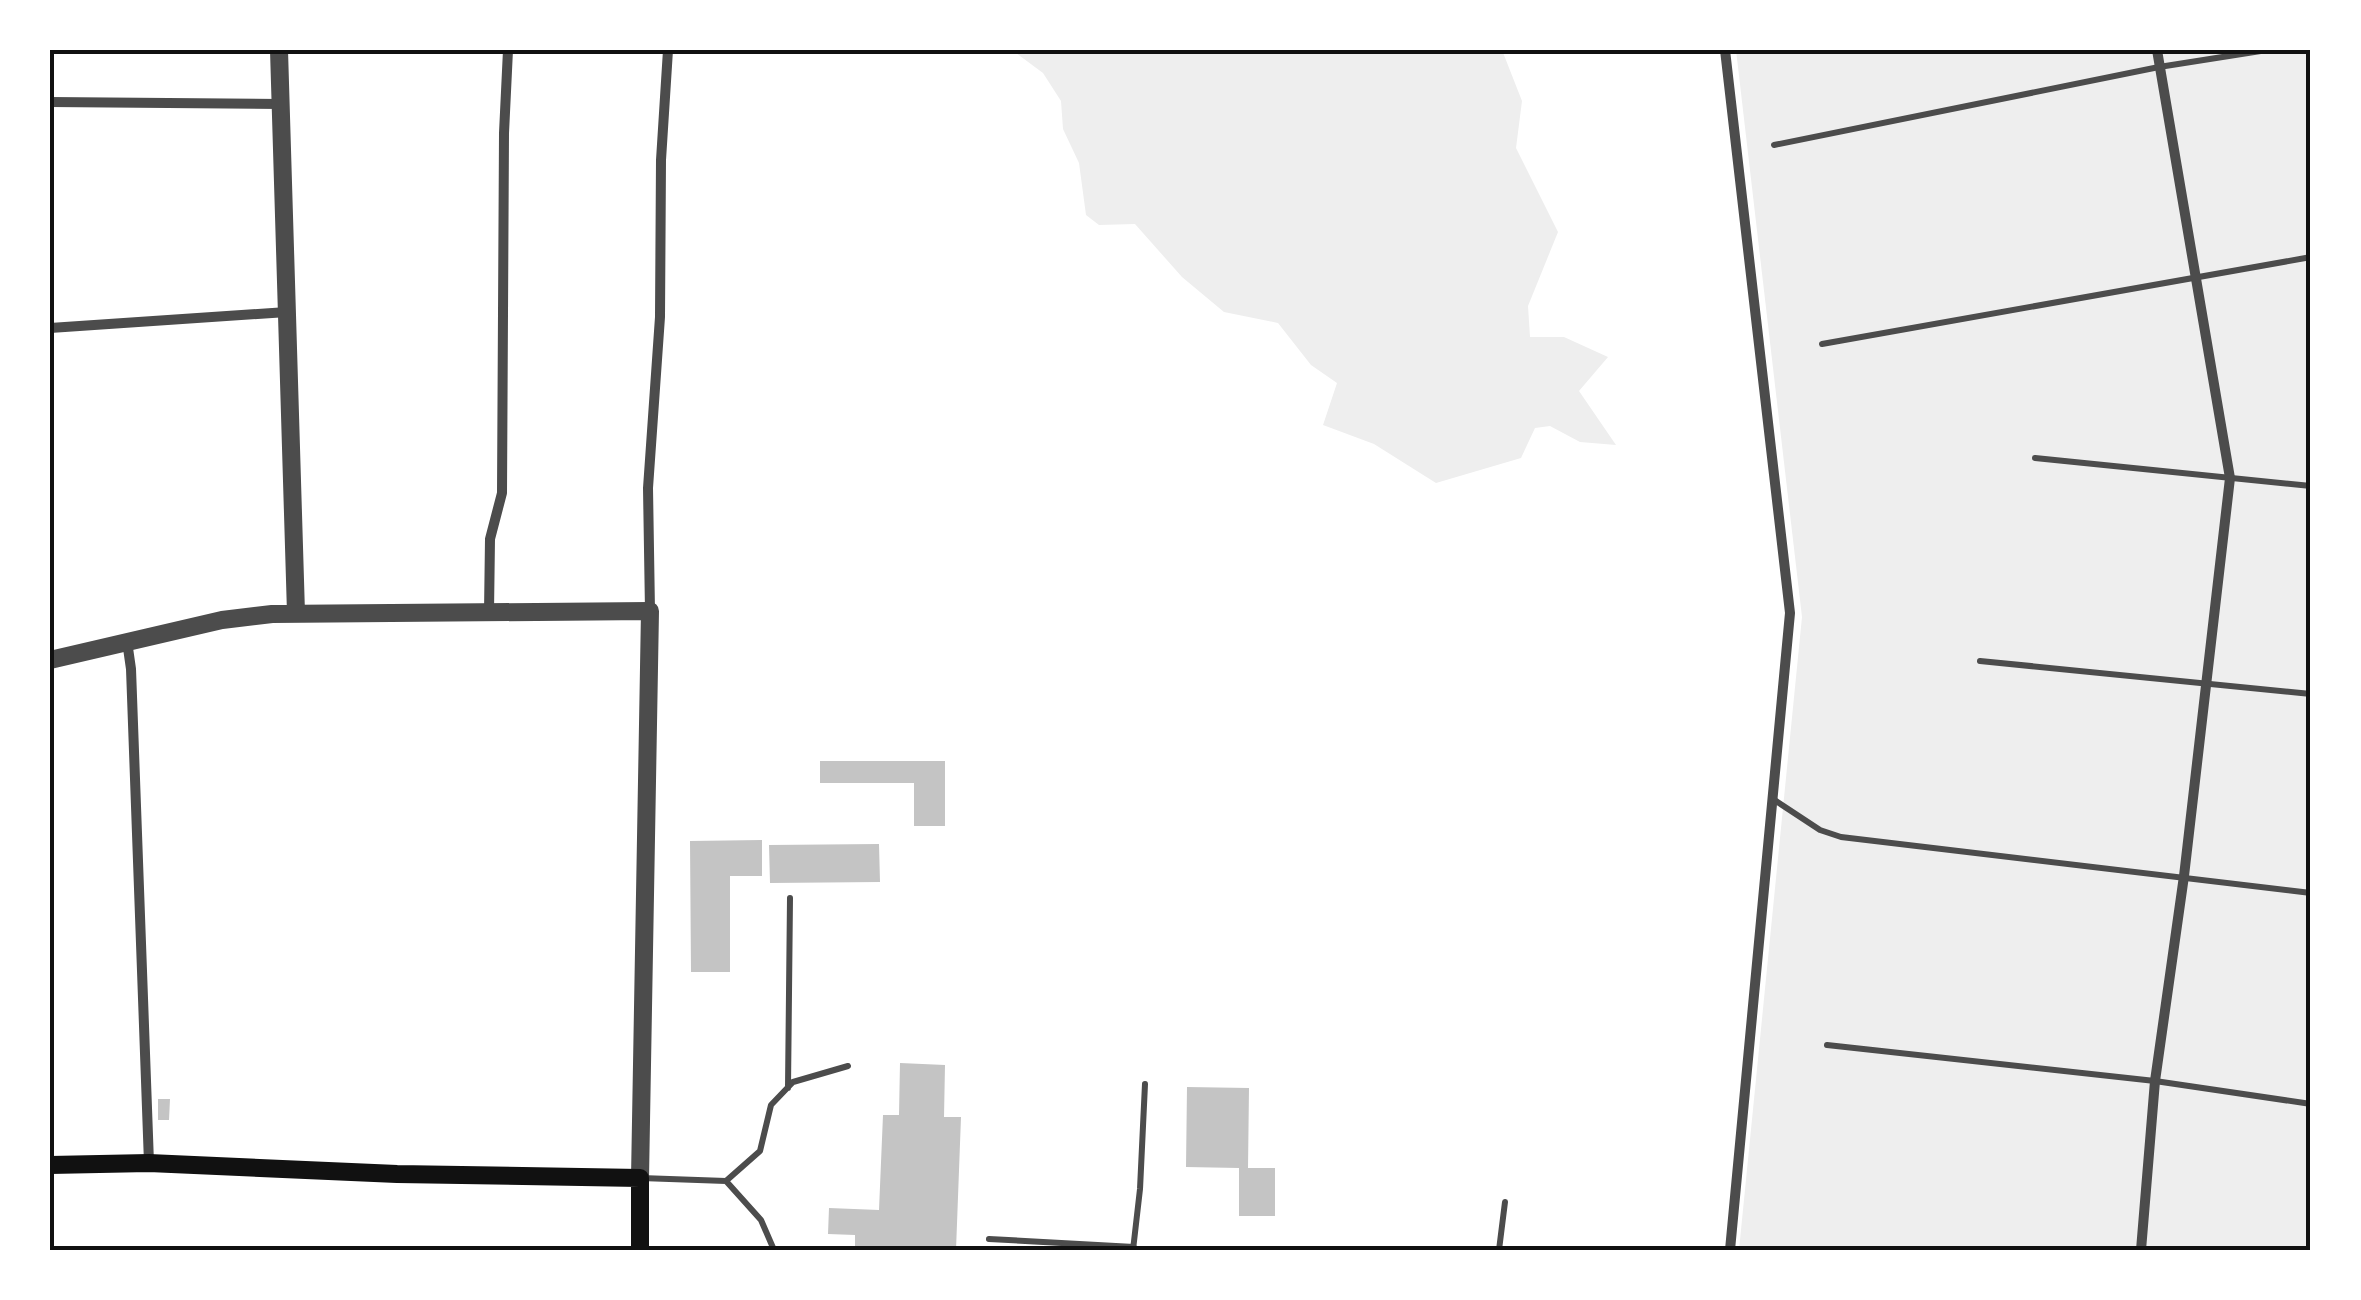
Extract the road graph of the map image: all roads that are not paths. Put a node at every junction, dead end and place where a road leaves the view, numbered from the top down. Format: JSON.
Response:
{"nodes":[{"id":1,"x":279,"y":50,"type":"edge"},
{"id":2,"x":508,"y":50,"type":"edge"},
{"id":3,"x":668,"y":50,"type":"edge"},
{"id":4,"x":1725,"y":50,"type":"edge"},
{"id":5,"x":2157,"y":50,"type":"edge"},
{"id":6,"x":2267,"y":50,"type":"edge"},
{"id":7,"x":2160,"y":67,"type":"junction"},
{"id":8,"x":50,"y":102,"type":"edge"},
{"id":9,"x":281,"y":104,"type":"junction"},
{"id":10,"x":1774,"y":145,"type":"dead end"},
{"id":11,"x":2311,"y":257,"type":"edge"},
{"id":12,"x":2197,"y":278,"type":"junction"},
{"id":13,"x":287,"y":312,"type":"junction"},
{"id":14,"x":50,"y":328,"type":"edge"},
{"id":15,"x":1822,"y":344,"type":"dead end"},
{"id":16,"x":2035,"y":458,"type":"dead end"},
{"id":17,"x":2230,"y":478,"type":"junction"},
{"id":18,"x":2311,"y":486,"type":"edge"},
{"id":19,"x":650,"y":611,"type":"junction"},
{"id":20,"x":489,"y":612,"type":"junction"},
{"id":21,"x":296,"y":613,"type":"junction"},
{"id":22,"x":127,"y":641,"type":"junction"},
{"id":23,"x":50,"y":660,"type":"edge"},
{"id":24,"x":1980,"y":661,"type":"dead end"},
{"id":25,"x":2208,"y":682,"type":"junction"},
{"id":26,"x":2311,"y":694,"type":"edge"},
{"id":27,"x":1772,"y":799,"type":"junction"},
{"id":28,"x":2184,"y":876,"type":"junction"},
{"id":29,"x":2311,"y":894,"type":"edge"},
{"id":30,"x":790,"y":898,"type":"dead end"},
{"id":31,"x":1827,"y":1045,"type":"dead end"},
{"id":32,"x":848,"y":1066,"type":"dead end"},
{"id":33,"x":2156,"y":1082,"type":"junction"},
{"id":34,"x":1145,"y":1084,"type":"dead end"},
{"id":35,"x":788,"y":1088,"type":"junction"},
{"id":36,"x":2311,"y":1104,"type":"edge"},
{"id":37,"x":149,"y":1163,"type":"junction"},
{"id":38,"x":50,"y":1165,"type":"edge"},
{"id":39,"x":640,"y":1178,"type":"junction"},
{"id":40,"x":726,"y":1181,"type":"junction"},
{"id":41,"x":1505,"y":1202,"type":"dead end"},
{"id":42,"x":988,"y":1239,"type":"dead end"},
{"id":43,"x":1133,"y":1248,"type":"edge"},
{"id":44,"x":640,"y":1250,"type":"edge"},
{"id":45,"x":774,"y":1250,"type":"edge"},
{"id":46,"x":1499,"y":1250,"type":"edge"},
{"id":47,"x":1730,"y":1250,"type":"edge"},
{"id":48,"x":2141,"y":1250,"type":"edge"}],
"edges":[{"from":1,"to":9,"type":"street"},
{"from":2,"to":20,"type":"street"},
{"from":3,"to":19,"type":"street"},
{"from":4,"to":27,"type":"street"},
{"from":5,"to":7,"type":"street"},
{"from":6,"to":7,"type":"lane"},
{"from":7,"to":10,"type":"lane"},
{"from":7,"to":12,"type":"street"},
{"from":8,"to":9,"type":"street"},
{"from":9,"to":13,"type":"street"},
{"from":11,"to":12,"type":"lane"},
{"from":12,"to":15,"type":"lane"},
{"from":12,"to":17,"type":"street"},
{"from":13,"to":14,"type":"street"},
{"from":13,"to":21,"type":"street"},
{"from":16,"to":17,"type":"lane"},
{"from":17,"to":18,"type":"lane"},
{"from":17,"to":25,"type":"street"},
{"from":19,"to":20,"type":"street"},
{"from":19,"to":39,"type":"street"},
{"from":20,"to":21,"type":"street"},
{"from":21,"to":22,"type":"street"},
{"from":22,"to":23,"type":"street"},
{"from":22,"to":37,"type":"street"},
{"from":24,"to":25,"type":"lane"},
{"from":25,"to":26,"type":"lane"},
{"from":25,"to":28,"type":"street"},
{"from":27,"to":28,"type":"lane"},
{"from":27,"to":47,"type":"street"},
{"from":28,"to":29,"type":"lane"},
{"from":28,"to":33,"type":"street"},
{"from":30,"to":35,"type":"lane"},
{"from":31,"to":33,"type":"lane"},
{"from":32,"to":35,"type":"lane"},
{"from":33,"to":36,"type":"lane"},
{"from":33,"to":48,"type":"street"},
{"from":34,"to":43,"type":"lane"},
{"from":35,"to":40,"type":"lane"},
{"from":37,"to":38,"type":"main road"},
{"from":37,"to":39,"type":"main road"},
{"from":39,"to":40,"type":"lane"},
{"from":39,"to":44,"type":"main road"},
{"from":40,"to":45,"type":"lane"},
{"from":41,"to":46,"type":"lane"},
{"from":42,"to":43,"type":"lane"}]}
